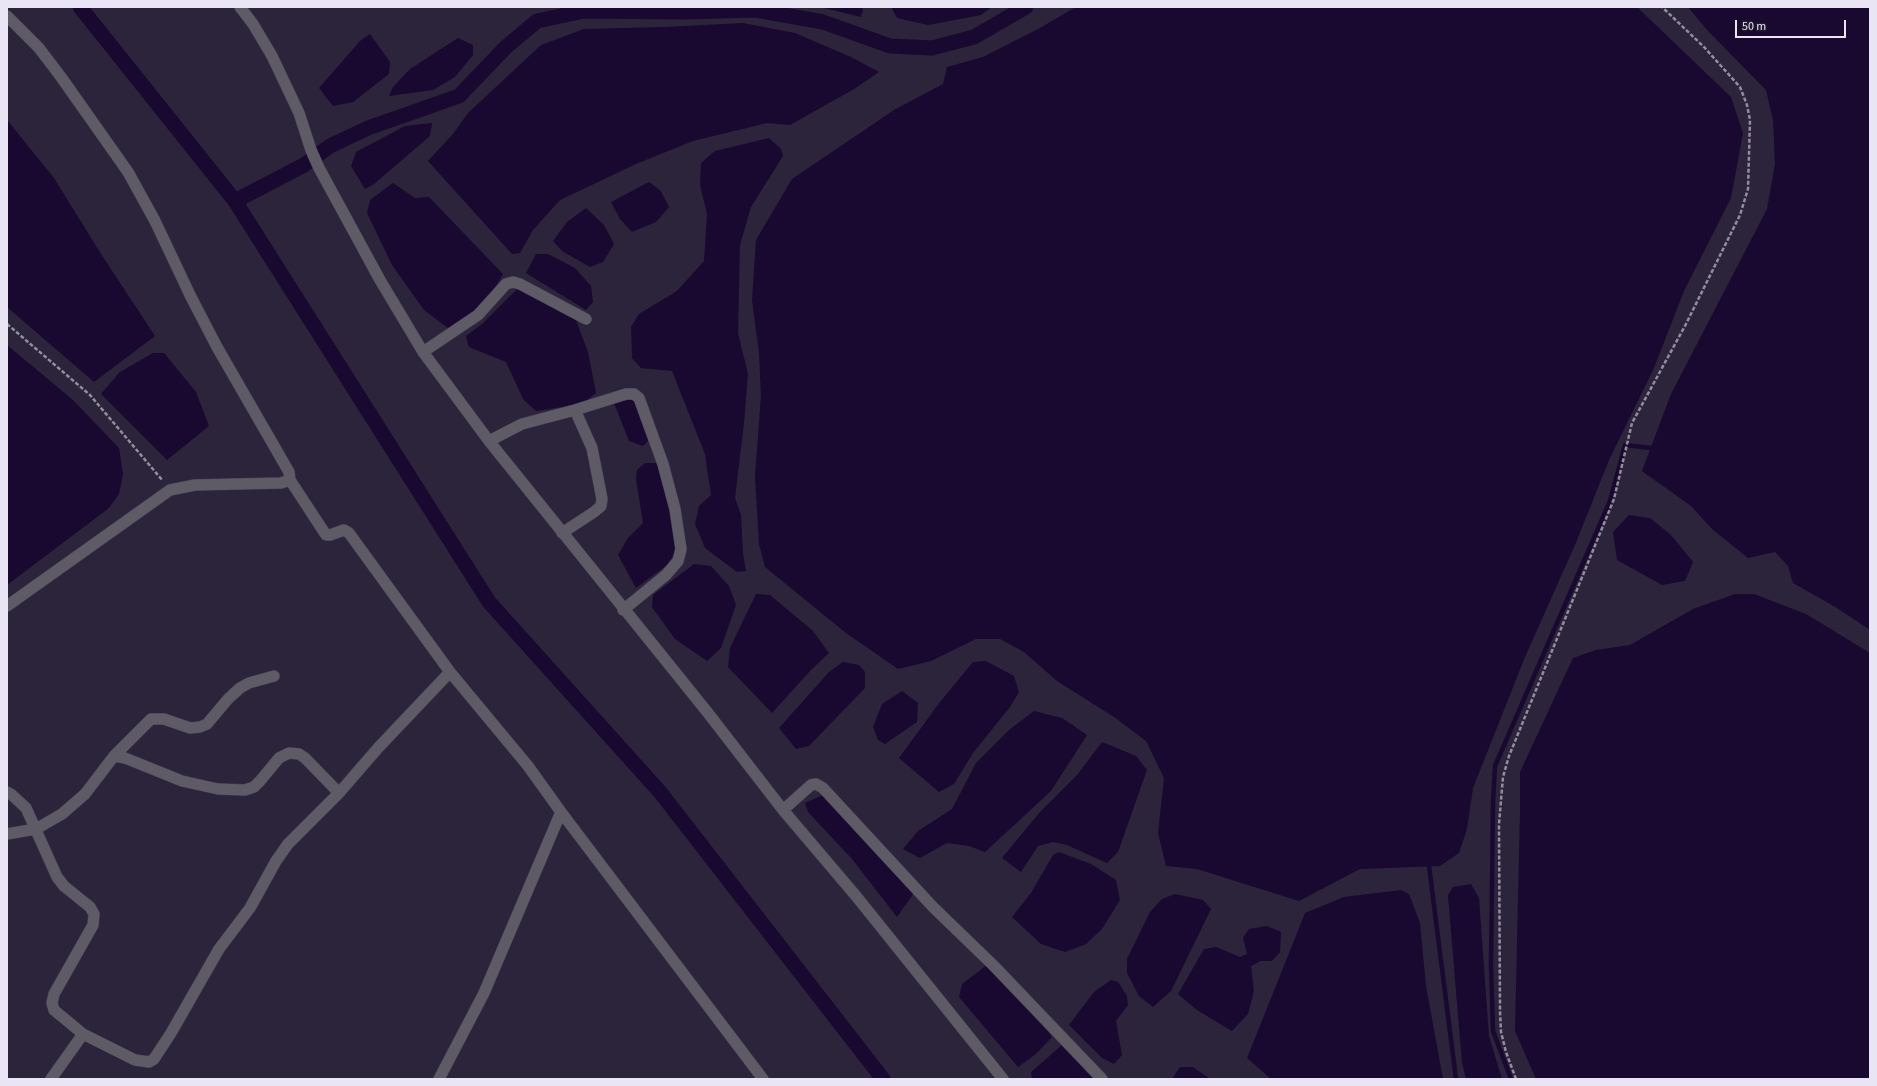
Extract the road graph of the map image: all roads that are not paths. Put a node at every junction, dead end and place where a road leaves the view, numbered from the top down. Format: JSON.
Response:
{"nodes":[{"id":1,"x":240,"y":7,"type":"edge"},
{"id":2,"x":7,"y":16,"type":"edge"},
{"id":3,"x":586,"y":320,"type":"dead end"},
{"id":4,"x":423,"y":352,"type":"junction"},
{"id":5,"x":575,"y":410,"type":"junction"},
{"id":6,"x":489,"y":441,"type":"junction"},
{"id":7,"x":290,"y":480,"type":"junction"},
{"id":8,"x":562,"y":533,"type":"junction"},
{"id":9,"x":7,"y":606,"type":"edge"},
{"id":10,"x":623,"y":610,"type":"junction"},
{"id":11,"x":450,"y":672,"type":"junction"},
{"id":12,"x":274,"y":676,"type":"dead end"},
{"id":13,"x":114,"y":756,"type":"junction"},
{"id":14,"x":7,"y":792,"type":"edge"},
{"id":15,"x":339,"y":793,"type":"junction"},
{"id":16,"x":783,"y":810,"type":"junction"},
{"id":17,"x":561,"y":812,"type":"junction"},
{"id":18,"x":36,"y":829,"type":"junction"},
{"id":19,"x":7,"y":834,"type":"edge"},
{"id":20,"x":83,"y":1034,"type":"junction"},
{"id":21,"x":51,"y":1079,"type":"edge"},
{"id":22,"x":439,"y":1079,"type":"edge"},
{"id":23,"x":763,"y":1079,"type":"edge"},
{"id":24,"x":1003,"y":1079,"type":"edge"},
{"id":25,"x":1102,"y":1079,"type":"edge"}],
"edges":[{"from":1,"to":4,"type":"street"},
{"from":2,"to":7,"type":"street"},
{"from":3,"to":4,"type":"street"},
{"from":4,"to":6,"type":"street"},
{"from":5,"to":6,"type":"street"},
{"from":5,"to":8,"type":"street"},
{"from":5,"to":10,"type":"street"},
{"from":6,"to":8,"type":"street"},
{"from":7,"to":9,"type":"street"},
{"from":7,"to":11,"type":"street"},
{"from":8,"to":10,"type":"street"},
{"from":10,"to":16,"type":"street"},
{"from":11,"to":15,"type":"street"},
{"from":11,"to":17,"type":"street"},
{"from":12,"to":13,"type":"street"},
{"from":13,"to":15,"type":"street"},
{"from":13,"to":18,"type":"street"},
{"from":14,"to":18,"type":"street"},
{"from":15,"to":20,"type":"street"},
{"from":16,"to":24,"type":"street"},
{"from":16,"to":25,"type":"street"},
{"from":17,"to":22,"type":"street"},
{"from":17,"to":23,"type":"street"},
{"from":18,"to":19,"type":"street"},
{"from":18,"to":20,"type":"street"},
{"from":20,"to":21,"type":"street"}]}
